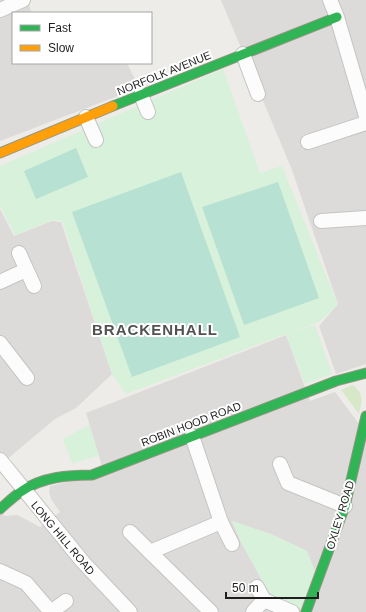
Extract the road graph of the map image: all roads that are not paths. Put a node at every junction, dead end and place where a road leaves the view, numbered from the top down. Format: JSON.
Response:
{"nodes":[{"id":1,"x":23,"y":0,"type":"edge"},
{"id":2,"x":330,"y":0,"type":"edge"},
{"id":3,"x":0,"y":10,"type":"edge"},
{"id":4,"x":337,"y":17,"type":"junction"},
{"id":5,"x":243,"y":54,"type":"junction"},
{"id":6,"x":258,"y":94,"type":"dead end"},
{"id":7,"x":141,"y":95,"type":"junction"},
{"id":8,"x":148,"y":112,"type":"dead end"},
{"id":9,"x":366,"y":116,"type":"edge"},
{"id":10,"x":86,"y":117,"type":"junction"},
{"id":11,"x":366,"y":123,"type":"edge"},
{"id":12,"x":96,"y":140,"type":"dead end"},
{"id":13,"x":308,"y":142,"type":"dead end"},
{"id":14,"x":0,"y":153,"type":"edge"},
{"id":15,"x":366,"y":218,"type":"edge"},
{"id":16,"x":321,"y":221,"type":"dead end"},
{"id":17,"x":19,"y":253,"type":"dead end"},
{"id":18,"x":26,"y":270,"type":"junction"},
{"id":19,"x":0,"y":282,"type":"edge"},
{"id":20,"x":34,"y":286,"type":"dead end"},
{"id":21,"x":0,"y":343,"type":"edge"},
{"id":22,"x":366,"y":373,"type":"edge"},
{"id":23,"x":27,"y":378,"type":"dead end"},
{"id":24,"x":366,"y":416,"type":"edge"},
{"id":25,"x":192,"y":436,"type":"junction"},
{"id":26,"x":0,"y":460,"type":"edge"},
{"id":27,"x":280,"y":464,"type":"dead end"},
{"id":28,"x":24,"y":490,"type":"junction"},
{"id":29,"x":345,"y":506,"type":"junction"},
{"id":30,"x":0,"y":509,"type":"edge"},
{"id":31,"x":221,"y":522,"type":"junction"},
{"id":32,"x":130,"y":532,"type":"dead end"},
{"id":33,"x":232,"y":544,"type":"dead end"},
{"id":34,"x":150,"y":552,"type":"junction"},
{"id":35,"x":0,"y":571,"type":"edge"},
{"id":36,"x":257,"y":587,"type":"dead end"},
{"id":37,"x":264,"y":600,"type":"junction"},
{"id":38,"x":66,"y":601,"type":"dead end"},
{"id":39,"x":51,"y":612,"type":"edge"},
{"id":40,"x":130,"y":612,"type":"edge"},
{"id":41,"x":211,"y":612,"type":"edge"},
{"id":42,"x":253,"y":612,"type":"edge"},
{"id":43,"x":292,"y":612,"type":"edge"},
{"id":44,"x":306,"y":612,"type":"edge"}],
"edges":[{"from":1,"to":3,"type":"street"},
{"from":2,"to":4,"type":"street"},
{"from":4,"to":5,"type":"street","name":"NORFOLK AVENUE"},
{"from":4,"to":9,"type":"street"},
{"from":5,"to":6,"type":"street"},
{"from":5,"to":7,"type":"street","name":"NORFOLK AVENUE"},
{"from":7,"to":8,"type":"street"},
{"from":7,"to":10,"type":"street","name":"NORFOLK AVENUE"},
{"from":10,"to":12,"type":"street"},
{"from":10,"to":14,"type":"street","name":"NORFOLK AVENUE"},
{"from":11,"to":13,"type":"street"},
{"from":15,"to":16,"type":"street"},
{"from":17,"to":18,"type":"street"},
{"from":18,"to":19,"type":"street"},
{"from":18,"to":20,"type":"street"},
{"from":21,"to":23,"type":"street"},
{"from":22,"to":25,"type":"street","name":"ROBIN HOOD ROAD"},
{"from":24,"to":29,"type":"street","name":"OXLEY ROAD"},
{"from":25,"to":28,"type":"street","name":"ROBIN HOOD ROAD"},
{"from":25,"to":31,"type":"street"},
{"from":26,"to":28,"type":"street","name":"LONG HILL ROAD"},
{"from":27,"to":29,"type":"street"},
{"from":28,"to":30,"type":"street","name":"ROBIN HOOD ROAD"},
{"from":28,"to":40,"type":"street","name":"LONG HILL ROAD"},
{"from":29,"to":44,"type":"street","name":"OXLEY ROAD"},
{"from":31,"to":33,"type":"street"},
{"from":31,"to":34,"type":"street"},
{"from":32,"to":34,"type":"street"},
{"from":34,"to":41,"type":"street"},
{"from":35,"to":39,"type":"street"},
{"from":36,"to":37,"type":"street"},
{"from":37,"to":42,"type":"street"},
{"from":37,"to":43,"type":"street"},
{"from":38,"to":39,"type":"street"}]}
